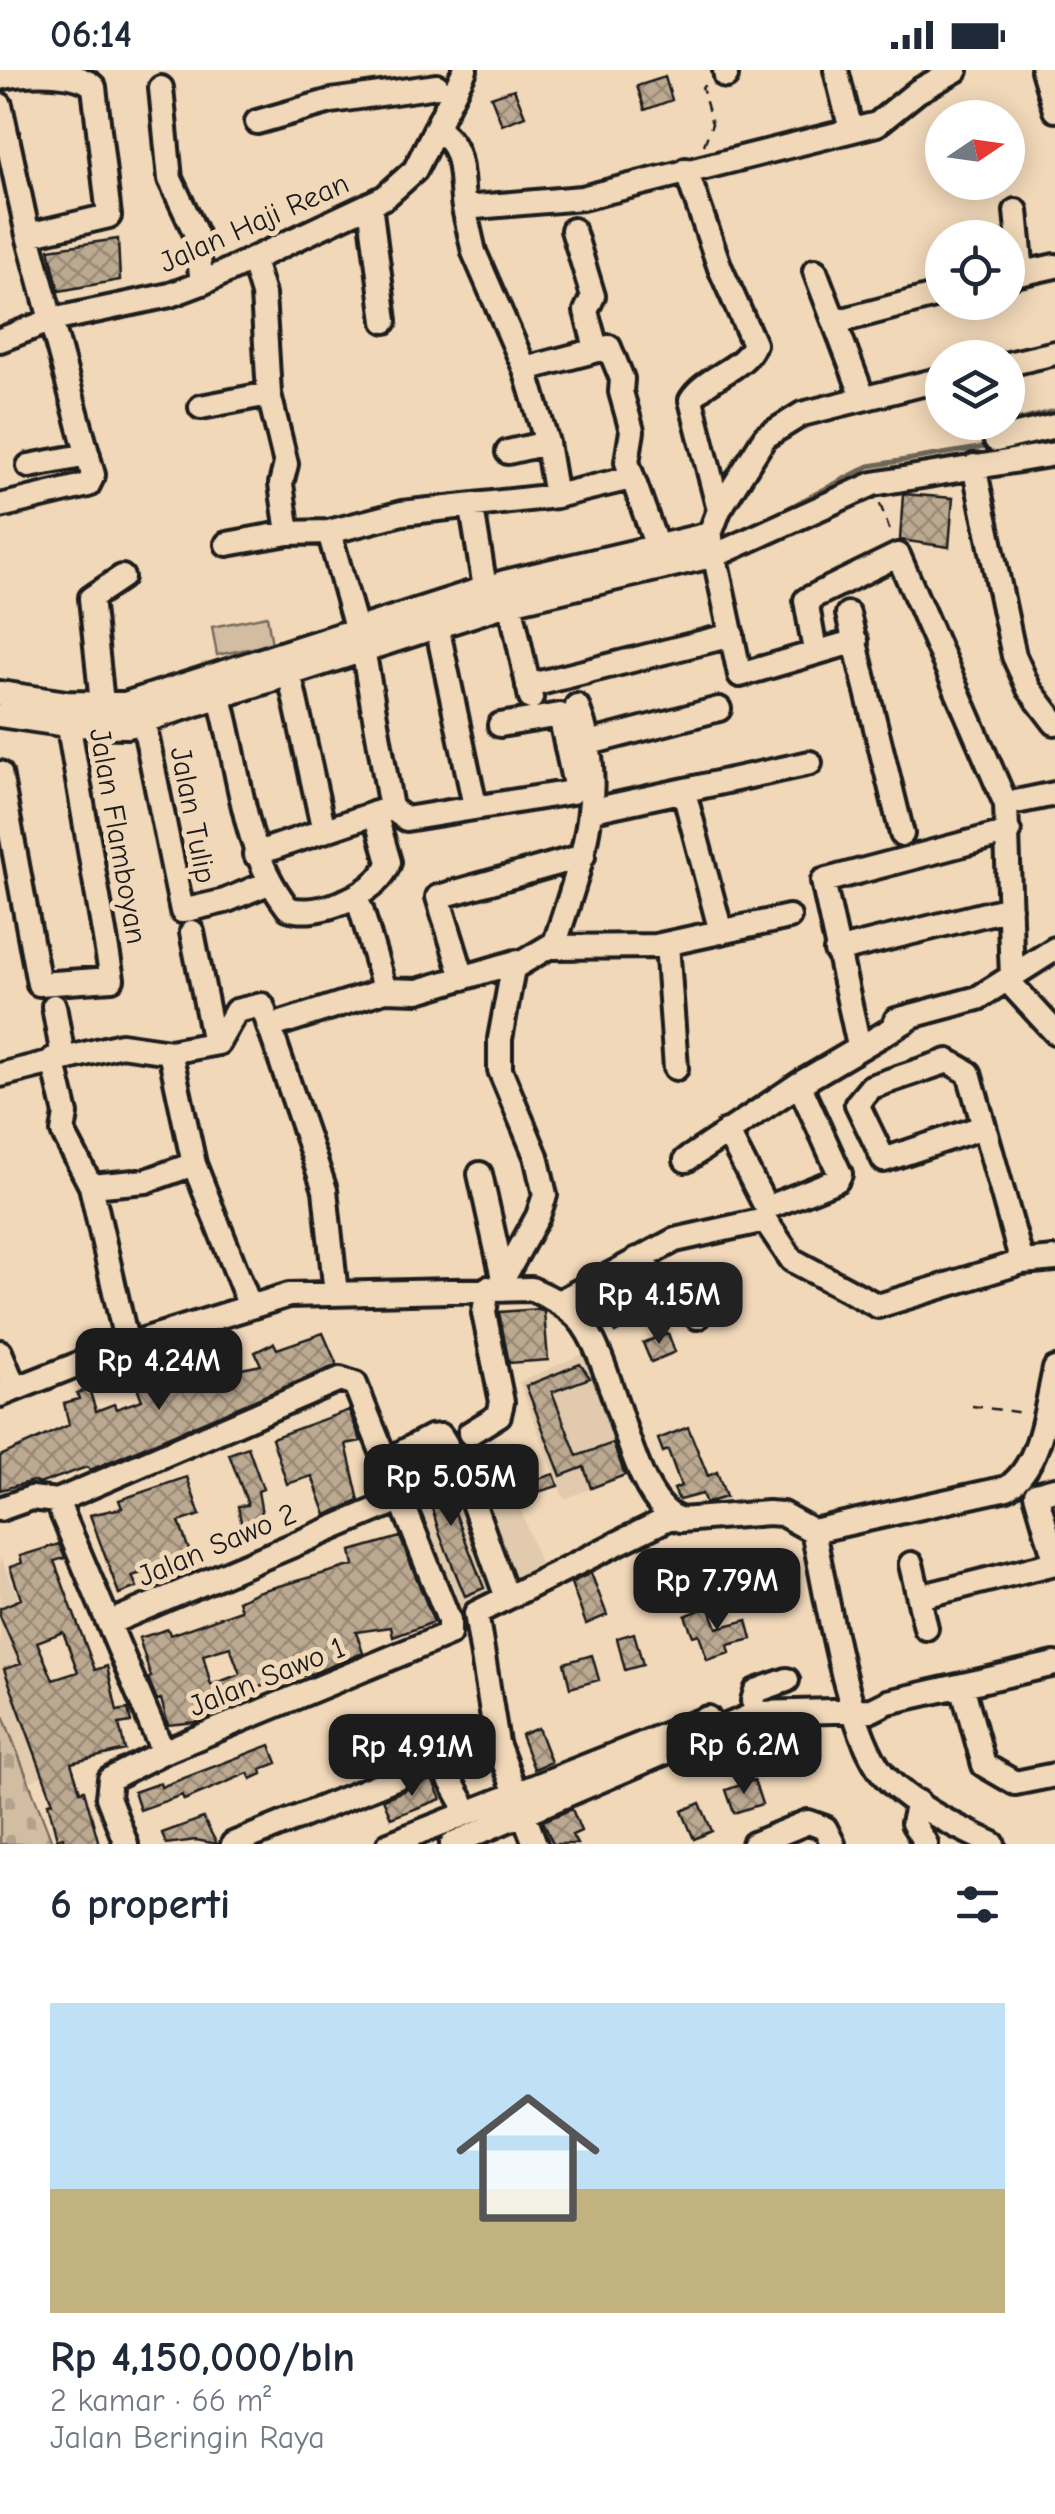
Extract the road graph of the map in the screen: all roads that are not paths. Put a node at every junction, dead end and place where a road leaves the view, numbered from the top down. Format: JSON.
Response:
{"nodes":[{"id":1,"x":465,"y":70,"type":"edge"},
{"id":2,"x":836,"y":70,"type":"edge"},
{"id":3,"x":956,"y":70,"type":"edge"},
{"id":4,"x":1044,"y":70,"type":"edge"},
{"id":5,"x":0,"y":78,"type":"edge"},
{"id":6,"x":440,"y":83,"type":"edge"},
{"id":7,"x":161,"y":88,"type":"dead end"},
{"id":8,"x":0,"y":105,"type":"edge"},
{"id":9,"x":1055,"y":110,"type":"edge"},
{"id":10,"x":258,"y":122,"type":"dead end"},
{"id":11,"x":436,"y":128,"type":"junction"},
{"id":12,"x":850,"y":130,"type":"junction"},
{"id":13,"x":696,"y":169,"type":"junction"},
{"id":14,"x":370,"y":204,"type":"junction"},
{"id":15,"x":464,"y":208,"type":"junction"},
{"id":16,"x":1016,"y":212,"type":"dead end"},
{"id":17,"x":1016,"y":220,"type":"edge"},
{"id":18,"x":572,"y":230,"type":"dead end"},
{"id":19,"x":28,"y":236,"type":"junction"},
{"id":20,"x":253,"y":260,"type":"junction"},
{"id":21,"x":1055,"y":266,"type":"edge"},
{"id":22,"x":815,"y":271,"type":"dead end"},
{"id":23,"x":1025,"y":273,"type":"edge"},
{"id":24,"x":202,"y":283,"type":"junction"},
{"id":25,"x":925,"y":298,"type":"edge"},
{"id":26,"x":50,"y":312,"type":"junction"},
{"id":27,"x":386,"y":321,"type":"dead end"},
{"id":28,"x":836,"y":322,"type":"junction"},
{"id":29,"x":2,"y":332,"type":"edge"},
{"id":30,"x":602,"y":348,"type":"junction"},
{"id":31,"x":1055,"y":353,"type":"edge"},
{"id":32,"x":1025,"y":360,"type":"edge"},
{"id":33,"x":525,"y":369,"type":"junction"},
{"id":34,"x":925,"y":383,"type":"edge"},
{"id":35,"x":269,"y":394,"type":"junction"},
{"id":36,"x":863,"y":398,"type":"junction"},
{"id":37,"x":201,"y":408,"type":"dead end"},
{"id":38,"x":1055,"y":426,"type":"edge"},
{"id":39,"x":1025,"y":433,"type":"edge"},
{"id":40,"x":547,"y":442,"type":"junction"},
{"id":41,"x":508,"y":452,"type":"dead end"},
{"id":42,"x":1055,"y":454,"type":"edge"},
{"id":43,"x":88,"y":455,"type":"junction"},
{"id":44,"x":29,"y":466,"type":"dead end"},
{"id":45,"x":974,"y":466,"type":"junction"},
{"id":46,"x":630,"y":478,"type":"junction"},
{"id":47,"x":556,"y":496,"type":"junction"},
{"id":48,"x":0,"y":506,"type":"edge"},
{"id":49,"x":472,"y":508,"type":"junction"},
{"id":50,"x":719,"y":510,"type":"junction"},
{"id":51,"x":329,"y":532,"type":"junction"},
{"id":52,"x":288,"y":533,"type":"junction"},
{"id":53,"x":227,"y":544,"type":"dead end"},
{"id":54,"x":656,"y":544,"type":"junction"},
{"id":55,"x":713,"y":544,"type":"junction"},
{"id":56,"x":122,"y":578,"type":"dead end"},
{"id":57,"x":503,"y":591,"type":"junction"},
{"id":58,"x":848,"y":614,"type":"dead end"},
{"id":59,"x":437,"y":626,"type":"junction"},
{"id":60,"x":732,"y":635,"type":"junction"},
{"id":61,"x":359,"y":640,"type":"junction"},
{"id":62,"x":856,"y":641,"type":"junction"},
{"id":63,"x":816,"y":651,"type":"junction"},
{"id":64,"x":288,"y":664,"type":"junction"},
{"id":65,"x":216,"y":686,"type":"junction"},
{"id":66,"x":528,"y":686,"type":"junction"},
{"id":67,"x":0,"y":692,"type":"edge"},
{"id":68,"x":102,"y":704,"type":"junction"},
{"id":69,"x":719,"y":709,"type":"dead end"},
{"id":70,"x":141,"y":711,"type":"junction"},
{"id":71,"x":67,"y":714,"type":"junction"},
{"id":72,"x":573,"y":714,"type":"junction"},
{"id":73,"x":0,"y":715,"type":"edge"},
{"id":74,"x":534,"y":716,"type":"junction"},
{"id":75,"x":1054,"y":720,"type":"edge"},
{"id":76,"x":500,"y":725,"type":"dead end"},
{"id":77,"x":589,"y":743,"type":"junction"},
{"id":78,"x":810,"y":763,"type":"dead end"},
{"id":79,"x":0,"y":772,"type":"edge"},
{"id":80,"x":684,"y":792,"type":"junction"},
{"id":81,"x":1055,"y":794,"type":"edge"},
{"id":82,"x":1006,"y":804,"type":"junction"},
{"id":83,"x":475,"y":806,"type":"junction"},
{"id":84,"x":593,"y":810,"type":"junction"},
{"id":85,"x":383,"y":811,"type":"junction"},
{"id":86,"x":324,"y":831,"type":"junction"},
{"id":87,"x":1009,"y":832,"type":"junction"},
{"id":88,"x":902,"y":834,"type":"dead end"},
{"id":89,"x":255,"y":854,"type":"junction"},
{"id":90,"x":583,"y":856,"type":"junction"},
{"id":91,"x":9,"y":875,"type":"edge"},
{"id":92,"x":268,"y":883,"type":"junction"},
{"id":93,"x":1010,"y":908,"type":"junction"},
{"id":94,"x":361,"y":909,"type":"dead end"},
{"id":95,"x":789,"y":918,"type":"dead end"},
{"id":96,"x":192,"y":932,"type":"dead end"},
{"id":97,"x":721,"y":932,"type":"junction"},
{"id":98,"x":667,"y":944,"type":"junction"},
{"id":99,"x":552,"y":947,"type":"junction"},
{"id":100,"x":1055,"y":950,"type":"edge"},
{"id":101,"x":836,"y":951,"type":"junction"},
{"id":102,"x":516,"y":962,"type":"junction"},
{"id":103,"x":463,"y":978,"type":"junction"},
{"id":104,"x":1010,"y":981,"type":"junction"},
{"id":105,"x":385,"y":990,"type":"junction"},
{"id":106,"x":54,"y":1006,"type":"dead end"},
{"id":107,"x":269,"y":1027,"type":"junction"},
{"id":108,"x":1055,"y":1032,"type":"edge"},
{"id":109,"x":856,"y":1035,"type":"junction"},
{"id":110,"x":214,"y":1044,"type":"junction"},
{"id":111,"x":170,"y":1052,"type":"junction"},
{"id":112,"x":58,"y":1058,"type":"junction"},
{"id":113,"x":676,"y":1068,"type":"dead end"},
{"id":114,"x":0,"y":1075,"type":"edge"},
{"id":115,"x":799,"y":1084,"type":"junction"},
{"id":116,"x":983,"y":1126,"type":"junction"},
{"id":117,"x":727,"y":1130,"type":"junction"},
{"id":118,"x":686,"y":1160,"type":"dead end"},
{"id":119,"x":194,"y":1164,"type":"junction"},
{"id":120,"x":480,"y":1174,"type":"dead end"},
{"id":121,"x":91,"y":1186,"type":"junction"},
{"id":122,"x":1055,"y":1258,"type":"edge"},
{"id":123,"x":637,"y":1259,"type":"junction"},
{"id":124,"x":1022,"y":1262,"type":"junction"},
{"id":125,"x":496,"y":1285,"type":"junction"},
{"id":126,"x":336,"y":1294,"type":"junction"},
{"id":127,"x":558,"y":1302,"type":"junction"},
{"id":128,"x":249,"y":1304,"type":"junction"},
{"id":129,"x":697,"y":1316,"type":"dead end"},
{"id":130,"x":128,"y":1345,"type":"junction"},
{"id":131,"x":0,"y":1352,"type":"edge"},
{"id":132,"x":1054,"y":1382,"type":"edge"},
{"id":133,"x":7,"y":1392,"type":"edge"},
{"id":134,"x":470,"y":1433,"type":"dead end"},
{"id":135,"x":446,"y":1444,"type":"dead end"},
{"id":136,"x":388,"y":1460,"type":"junction"},
{"id":137,"x":1055,"y":1477,"type":"edge"},
{"id":138,"x":467,"y":1486,"type":"dead end"},
{"id":139,"x":1007,"y":1488,"type":"junction"},
{"id":140,"x":1055,"y":1488,"type":"edge"},
{"id":141,"x":404,"y":1498,"type":"junction"},
{"id":142,"x":57,"y":1501,"type":"junction"},
{"id":143,"x":0,"y":1509,"type":"edge"},
{"id":144,"x":671,"y":1517,"type":"junction"},
{"id":145,"x":812,"y":1531,"type":"junction"},
{"id":146,"x":1055,"y":1562,"type":"edge"},
{"id":147,"x":911,"y":1564,"type":"dead end"},
{"id":148,"x":506,"y":1595,"type":"junction"},
{"id":149,"x":919,"y":1598,"type":"junction"},
{"id":150,"x":109,"y":1623,"type":"junction"},
{"id":151,"x":926,"y":1628,"type":"dead end"},
{"id":152,"x":1055,"y":1664,"type":"edge"},
{"id":153,"x":787,"y":1680,"type":"dead end"},
{"id":154,"x":962,"y":1685,"type":"junction"},
{"id":155,"x":753,"y":1701,"type":"junction"},
{"id":156,"x":854,"y":1705,"type":"junction"},
{"id":157,"x":163,"y":1752,"type":"junction"},
{"id":158,"x":1055,"y":1775,"type":"edge"},
{"id":159,"x":918,"y":1802,"type":"junction"},
{"id":160,"x":518,"y":1804,"type":"junction"},
{"id":161,"x":468,"y":1812,"type":"junction"},
{"id":162,"x":126,"y":1844,"type":"edge"},
{"id":163,"x":232,"y":1844,"type":"edge"},
{"id":164,"x":388,"y":1844,"type":"edge"},
{"id":165,"x":452,"y":1844,"type":"edge"},
{"id":166,"x":535,"y":1844,"type":"edge"},
{"id":167,"x":754,"y":1844,"type":"edge"},
{"id":168,"x":833,"y":1844,"type":"edge"},
{"id":169,"x":926,"y":1844,"type":"edge"},
{"id":170,"x":993,"y":1844,"type":"edge"}],
"edges":[{"from":1,"to":6,"type":"street","name":"Jalan Haji Rean"},
{"from":2,"to":12,"type":"street"},
{"from":3,"to":12,"type":"street"},
{"from":4,"to":9,"type":"street"},
{"from":5,"to":19,"type":"street"},
{"from":6,"to":10,"type":"street"},
{"from":6,"to":11,"type":"street","name":"Jalan Haji Rean"},
{"from":7,"to":24,"type":"street"},
{"from":8,"to":19,"type":"street"},
{"from":11,"to":14,"type":"street","name":"Jalan Haji Rean"},
{"from":11,"to":15,"type":"street"},
{"from":12,"to":13,"type":"street"},
{"from":13,"to":15,"type":"street"},
{"from":13,"to":50,"type":"street"},
{"from":14,"to":20,"type":"street","name":"Jalan Haji Rean"},
{"from":14,"to":27,"type":"street"},
{"from":15,"to":33,"type":"street"},
{"from":16,"to":17,"type":"street"},
{"from":18,"to":30,"type":"street"},
{"from":19,"to":26,"type":"street"},
{"from":20,"to":24,"type":"street","name":"Jalan Haji Rean"},
{"from":20,"to":35,"type":"street"},
{"from":21,"to":23,"type":"street"},
{"from":22,"to":28,"type":"street"},
{"from":24,"to":26,"type":"street","name":"Jalan Haji Rean"},
{"from":25,"to":28,"type":"street"},
{"from":26,"to":29,"type":"street","name":"Jalan Haji Rean"},
{"from":26,"to":43,"type":"street"},
{"from":28,"to":36,"type":"street"},
{"from":30,"to":33,"type":"street"},
{"from":30,"to":46,"type":"street"},
{"from":31,"to":32,"type":"street"},
{"from":33,"to":40,"type":"street"},
{"from":34,"to":36,"type":"street"},
{"from":35,"to":37,"type":"street"},
{"from":35,"to":52,"type":"street"},
{"from":36,"to":50,"type":"street"},
{"from":38,"to":39,"type":"street"},
{"from":40,"to":41,"type":"street"},
{"from":40,"to":47,"type":"street"},
{"from":42,"to":45,"type":"street"},
{"from":43,"to":44,"type":"street"},
{"from":43,"to":48,"type":"street"},
{"from":45,"to":55,"type":"street"},
{"from":45,"to":75,"type":"street"},
{"from":46,"to":47,"type":"street"},
{"from":46,"to":54,"type":"street"},
{"from":47,"to":49,"type":"street"},
{"from":49,"to":51,"type":"street"},
{"from":49,"to":57,"type":"street"},
{"from":50,"to":55,"type":"street"},
{"from":51,"to":52,"type":"street"},
{"from":51,"to":61,"type":"street"},
{"from":52,"to":53,"type":"street"},
{"from":54,"to":55,"type":"street"},
{"from":54,"to":57,"type":"street"},
{"from":55,"to":57,"type":"street"},
{"from":55,"to":60,"type":"street"},
{"from":56,"to":68,"type":"street"},
{"from":57,"to":59,"type":"street"},
{"from":57,"to":61,"type":"street"},
{"from":57,"to":66,"type":"street"},
{"from":58,"to":62,"type":"street"},
{"from":59,"to":61,"type":"street"},
{"from":59,"to":83,"type":"street"},
{"from":60,"to":63,"type":"street"},
{"from":60,"to":66,"type":"street"},
{"from":61,"to":64,"type":"street"},
{"from":61,"to":85,"type":"street"},
{"from":62,"to":63,"type":"street"},
{"from":62,"to":88,"type":"street"},
{"from":63,"to":82,"type":"street"},
{"from":64,"to":65,"type":"street"},
{"from":64,"to":86,"type":"street"},
{"from":65,"to":70,"type":"street"},
{"from":65,"to":89,"type":"street"},
{"from":66,"to":74,"type":"street"},
{"from":67,"to":71,"type":"street"},
{"from":68,"to":70,"type":"street"},
{"from":68,"to":71,"type":"street"},
{"from":69,"to":77,"type":"street"},
{"from":70,"to":71,"type":"street"},
{"from":70,"to":92,"type":"street","name":"Jalan Tulip"},
{"from":71,"to":73,"type":"street"},
{"from":71,"to":91,"type":"street","name":"Jalan Flamboyan"},
{"from":72,"to":74,"type":"street"},
{"from":72,"to":77,"type":"street"},
{"from":72,"to":83,"type":"street"},
{"from":74,"to":76,"type":"street"},
{"from":77,"to":84,"type":"street"},
{"from":78,"to":80,"type":"street"},
{"from":79,"to":91,"type":"street"},
{"from":80,"to":84,"type":"street"},
{"from":80,"to":97,"type":"street"},
{"from":81,"to":82,"type":"street"},
{"from":82,"to":87,"type":"street"},
{"from":83,"to":85,"type":"street"},
{"from":84,"to":90,"type":"street"},
{"from":85,"to":86,"type":"street"},
{"from":85,"to":92,"type":"street"},
{"from":86,"to":89,"type":"street"},
{"from":87,"to":93,"type":"street"},
{"from":87,"to":101,"type":"street"},
{"from":89,"to":92,"type":"street"},
{"from":90,"to":99,"type":"street"},
{"from":90,"to":103,"type":"street"},
{"from":93,"to":101,"type":"street"},
{"from":93,"to":104,"type":"street"},
{"from":94,"to":105,"type":"street"},
{"from":95,"to":97,"type":"street"},
{"from":96,"to":110,"type":"street"},
{"from":97,"to":98,"type":"street"},
{"from":98,"to":99,"type":"street"},
{"from":98,"to":113,"type":"street"},
{"from":99,"to":102,"type":"street"},
{"from":100,"to":104,"type":"street"},
{"from":101,"to":109,"type":"street"},
{"from":102,"to":103,"type":"street"},
{"from":102,"to":125,"type":"street"},
{"from":103,"to":105,"type":"street"},
{"from":104,"to":108,"type":"street"},
{"from":104,"to":109,"type":"street"},
{"from":105,"to":107,"type":"street"},
{"from":106,"to":112,"type":"street"},
{"from":107,"to":110,"type":"street"},
{"from":107,"to":126,"type":"street"},
{"from":109,"to":115,"type":"street"},
{"from":110,"to":111,"type":"street"},
{"from":111,"to":112,"type":"street"},
{"from":111,"to":119,"type":"street"},
{"from":112,"to":114,"type":"street"},
{"from":112,"to":121,"type":"street"},
{"from":115,"to":117,"type":"street"},
{"from":115,"to":117,"type":"street"},
{"from":116,"to":116,"type":"street"},
{"from":116,"to":124,"type":"street"},
{"from":117,"to":118,"type":"street"},
{"from":119,"to":121,"type":"street"},
{"from":119,"to":128,"type":"street"},
{"from":120,"to":125,"type":"street"},
{"from":121,"to":130,"type":"street"},
{"from":122,"to":124,"type":"street"},
{"from":123,"to":124,"type":"street"},
{"from":123,"to":127,"type":"street"},
{"from":123,"to":129,"type":"street"},
{"from":125,"to":126,"type":"street"},
{"from":125,"to":127,"type":"street"},
{"from":125,"to":134,"type":"street"},
{"from":126,"to":128,"type":"street"},
{"from":127,"to":144,"type":"street"},
{"from":128,"to":130,"type":"street"},
{"from":130,"to":133,"type":"street"},
{"from":131,"to":133,"type":"street"},
{"from":132,"to":139,"type":"street"},
{"from":135,"to":136,"type":"street"},
{"from":136,"to":141,"type":"street"},
{"from":136,"to":142,"type":"street"},
{"from":137,"to":139,"type":"street"},
{"from":138,"to":148,"type":"street"},
{"from":139,"to":145,"type":"street"},
{"from":140,"to":146,"type":"street"},
{"from":141,"to":150,"type":"street","name":"Jalan Sawo 2"},
{"from":141,"to":157,"type":"street","name":"Jalan Sawo 1"},
{"from":142,"to":143,"type":"street"},
{"from":142,"to":150,"type":"street"},
{"from":144,"to":145,"type":"street"},
{"from":144,"to":148,"type":"street"},
{"from":145,"to":156,"type":"street"},
{"from":146,"to":149,"type":"street"},
{"from":147,"to":149,"type":"street"},
{"from":148,"to":160,"type":"street"},
{"from":149,"to":151,"type":"street"},
{"from":150,"to":157,"type":"street"},
{"from":152,"to":154,"type":"street"},
{"from":153,"to":155,"type":"street"},
{"from":154,"to":156,"type":"street"},
{"from":154,"to":158,"type":"street"},
{"from":155,"to":156,"type":"street"},
{"from":155,"to":160,"type":"street"},
{"from":156,"to":159,"type":"street"},
{"from":156,"to":160,"type":"street"},
{"from":157,"to":162,"type":"street","name":"Jalan Sawo 1"},
{"from":159,"to":169,"type":"street"},
{"from":159,"to":170,"type":"street"},
{"from":160,"to":161,"type":"street"},
{"from":160,"to":165,"type":"street"},
{"from":160,"to":166,"type":"street"},
{"from":161,"to":163,"type":"street"},
{"from":161,"to":164,"type":"street"},
{"from":167,"to":168,"type":"street"}]}
